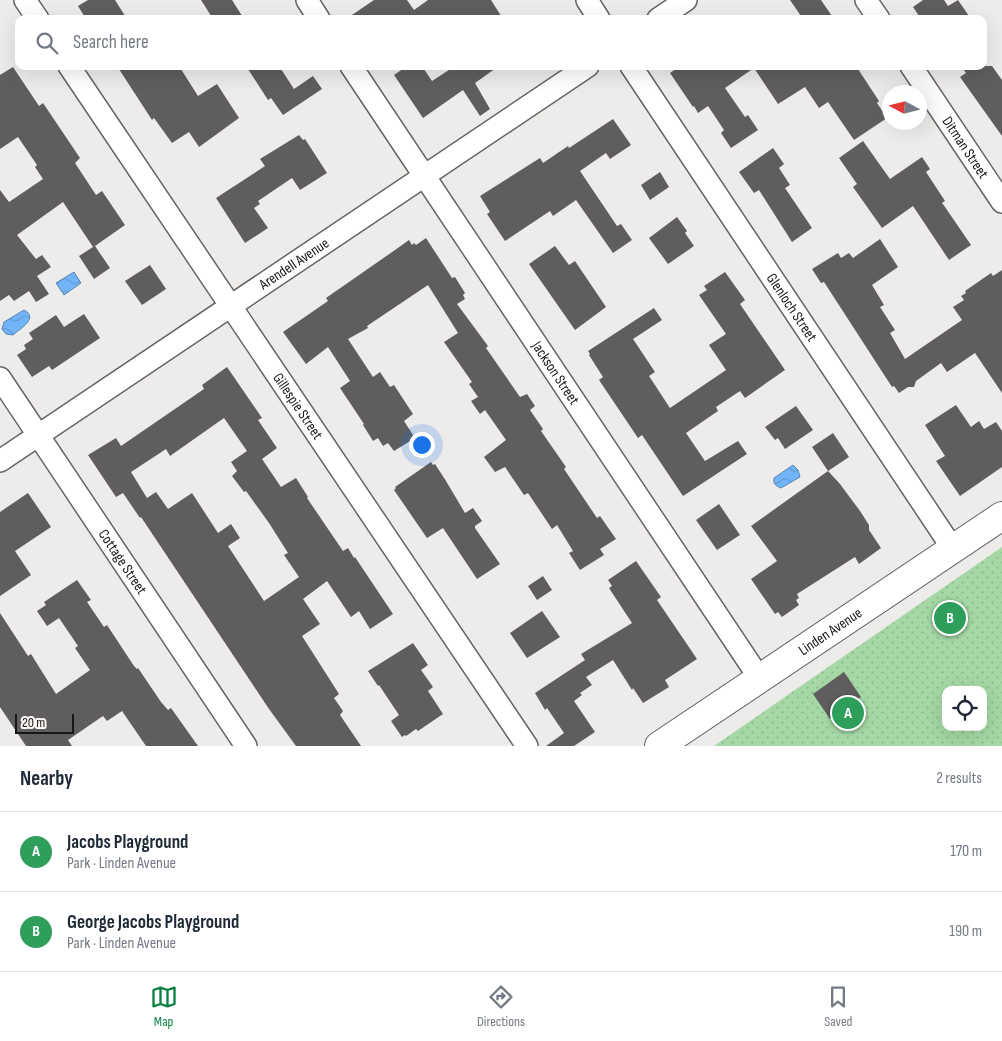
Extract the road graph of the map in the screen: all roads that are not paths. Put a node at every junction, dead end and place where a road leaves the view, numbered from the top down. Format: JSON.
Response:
{"nodes":[{"id":1,"x":25,"y":0,"type":"edge"},
{"id":2,"x":307,"y":0,"type":"edge"},
{"id":3,"x":587,"y":0,"type":"edge"},
{"id":4,"x":686,"y":0,"type":"edge"},
{"id":5,"x":866,"y":0,"type":"edge"},
{"id":6,"x":35,"y":15,"type":"edge"},
{"id":7,"x":316,"y":15,"type":"edge"},
{"id":8,"x":596,"y":15,"type":"edge"},
{"id":9,"x":664,"y":15,"type":"edge"},
{"id":10,"x":876,"y":15,"type":"edge"},
{"id":11,"x":73,"y":70,"type":"edge"},
{"id":12,"x":354,"y":70,"type":"edge"},
{"id":13,"x":582,"y":70,"type":"edge"},
{"id":14,"x":634,"y":70,"type":"edge"},
{"id":15,"x":914,"y":70,"type":"edge"},
{"id":16,"x":424,"y":176,"type":"junction"},
{"id":17,"x":1002,"y":202,"type":"edge"},
{"id":18,"x":231,"y":306,"type":"junction"},
{"id":19,"x":0,"y":378,"type":"edge"},
{"id":20,"x":39,"y":435,"type":"junction"},
{"id":21,"x":0,"y":462,"type":"edge"},
{"id":22,"x":1002,"y":516,"type":"edge"},
{"id":23,"x":953,"y":548,"type":"junction"},
{"id":24,"x":760,"y":678,"type":"junction"},
{"id":25,"x":246,"y":746,"type":"edge"},
{"id":26,"x":527,"y":746,"type":"edge"},
{"id":27,"x":660,"y":746,"type":"edge"}],
"edges":[{"from":1,"to":6,"type":"street"},
{"from":2,"to":7,"type":"street"},
{"from":3,"to":8,"type":"street"},
{"from":4,"to":9,"type":"street"},
{"from":5,"to":10,"type":"street"},
{"from":11,"to":18,"type":"street","name":"Gillespie Street"},
{"from":12,"to":16,"type":"street","name":"Jackson Street"},
{"from":13,"to":16,"type":"street","name":"Arendell Avenue"},
{"from":14,"to":23,"type":"street","name":"Glenloch Street"},
{"from":15,"to":17,"type":"street","name":"Ditman Street"},
{"from":16,"to":18,"type":"street","name":"Arendell Avenue"},
{"from":16,"to":24,"type":"street","name":"Jackson Street"},
{"from":18,"to":20,"type":"street","name":"Arendell Avenue"},
{"from":18,"to":26,"type":"street","name":"Gillespie Street"},
{"from":19,"to":20,"type":"street","name":"Cottage Street"},
{"from":20,"to":21,"type":"street","name":"Arendell Avenue"},
{"from":20,"to":25,"type":"street","name":"Cottage Street"},
{"from":22,"to":23,"type":"street","name":"Linden Avenue"},
{"from":23,"to":24,"type":"street","name":"Linden Avenue"},
{"from":24,"to":27,"type":"street","name":"Linden Avenue"}]}
